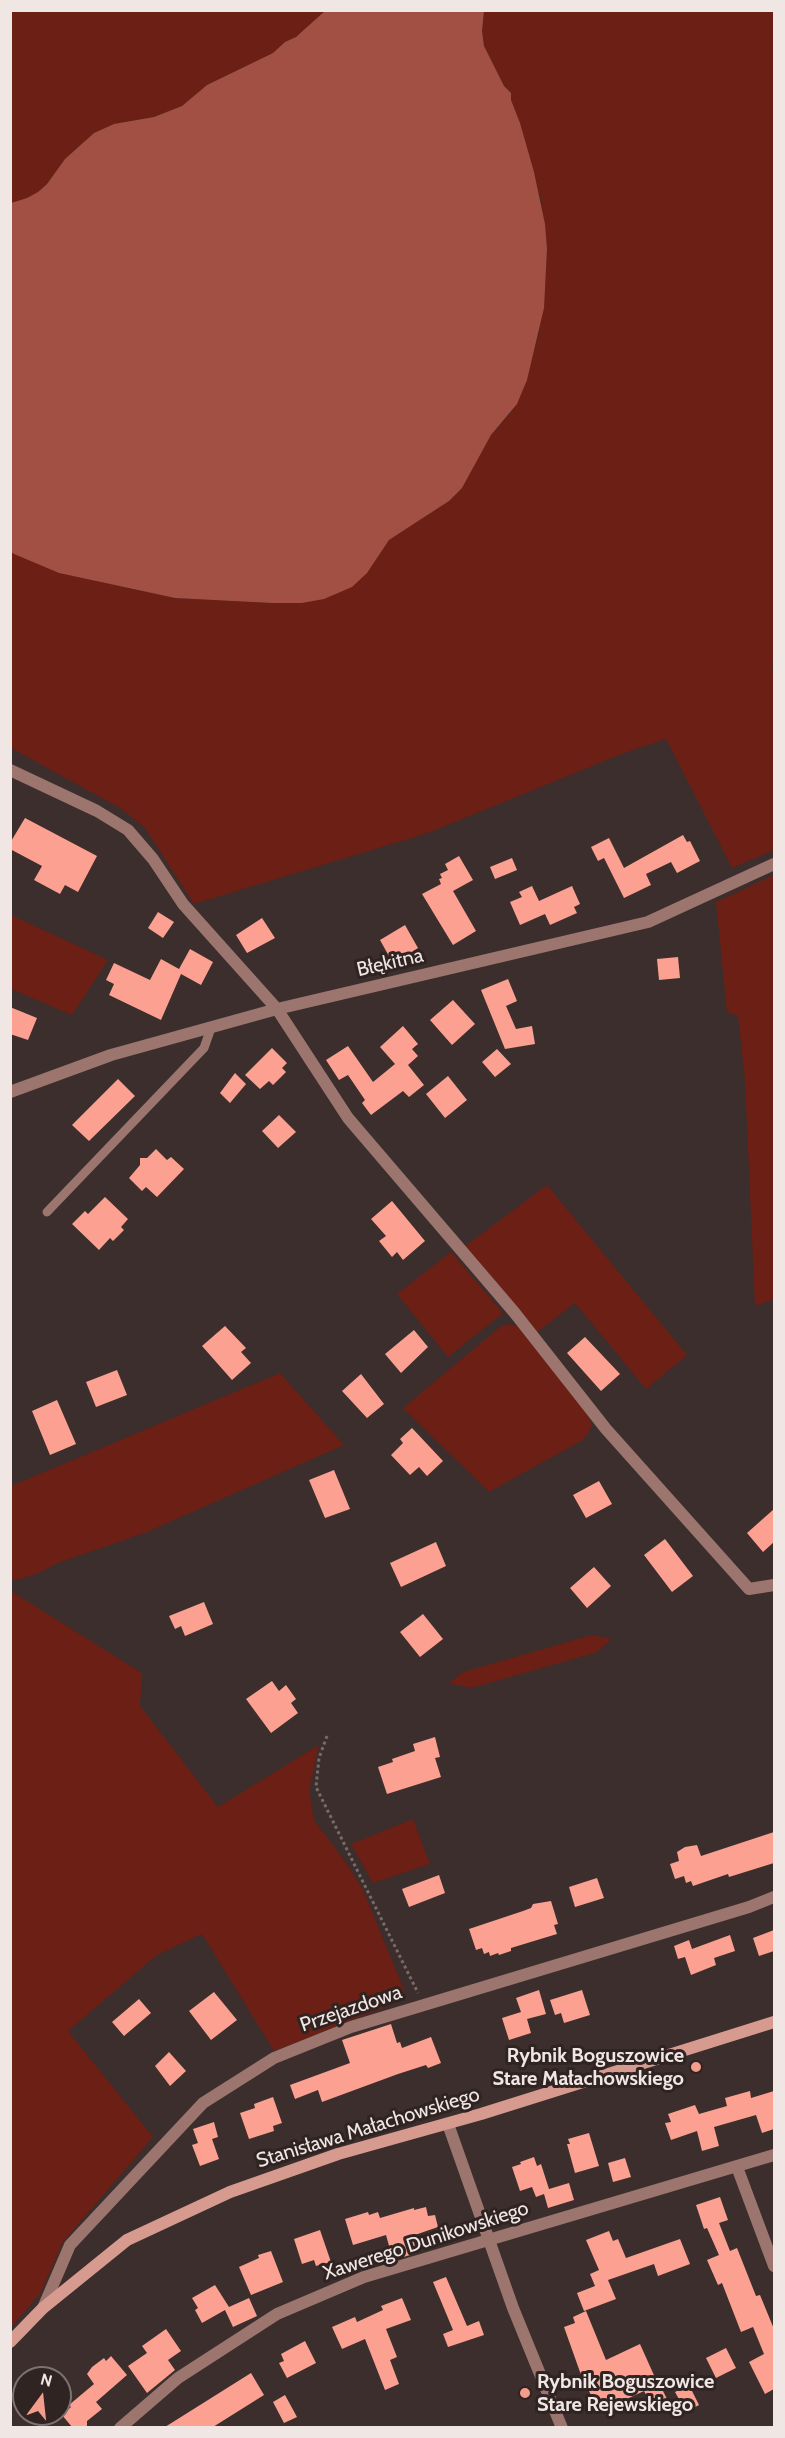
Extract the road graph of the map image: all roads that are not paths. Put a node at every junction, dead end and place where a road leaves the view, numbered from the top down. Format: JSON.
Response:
{"nodes":[{"id":1,"x":10,"y":770,"type":"edge"},
{"id":2,"x":774,"y":864,"type":"edge"},
{"id":3,"x":277,"y":1009,"type":"junction"},
{"id":4,"x":211,"y":1028,"type":"junction"},
{"id":5,"x":10,"y":1092,"type":"edge"},
{"id":6,"x":48,"y":1212,"type":"dead end"},
{"id":7,"x":774,"y":1585,"type":"edge"},
{"id":8,"x":774,"y":1897,"type":"edge"},
{"id":9,"x":774,"y":2022,"type":"edge"},
{"id":10,"x":448,"y":2124,"type":"junction"},
{"id":11,"x":774,"y":2155,"type":"edge"},
{"id":12,"x":737,"y":2167,"type":"junction"},
{"id":13,"x":489,"y":2240,"type":"junction"},
{"id":14,"x":774,"y":2266,"type":"edge"},
{"id":15,"x":43,"y":2308,"type":"junction"},
{"id":16,"x":10,"y":2342,"type":"edge"},
{"id":17,"x":120,"y":2427,"type":"edge"},
{"id":18,"x":562,"y":2427,"type":"edge"}],
"edges":[{"from":1,"to":3,"type":"street"},
{"from":2,"to":3,"type":"street","name":"Błękitna"},
{"from":3,"to":4,"type":"street","name":"Błękitna"},
{"from":3,"to":7,"type":"street"},
{"from":4,"to":5,"type":"street","name":"Błękitna"},
{"from":4,"to":6,"type":"lane"},
{"from":8,"to":15,"type":"street","name":"Przejazdowa"},
{"from":9,"to":10,"type":"street","name":"Stanisława Małachowskiego"},
{"from":10,"to":13,"type":"street"},
{"from":10,"to":15,"type":"street","name":"Stanisława Małachowskiego"},
{"from":11,"to":12,"type":"street","name":"Xawerego Dunikowskiego"},
{"from":12,"to":13,"type":"street","name":"Xawerego Dunikowskiego"},
{"from":12,"to":14,"type":"street"},
{"from":13,"to":17,"type":"street","name":"Xawerego Dunikowskiego"},
{"from":13,"to":18,"type":"street"},
{"from":15,"to":16,"type":"street","name":"Stanisława Małachowskiego"}]}
